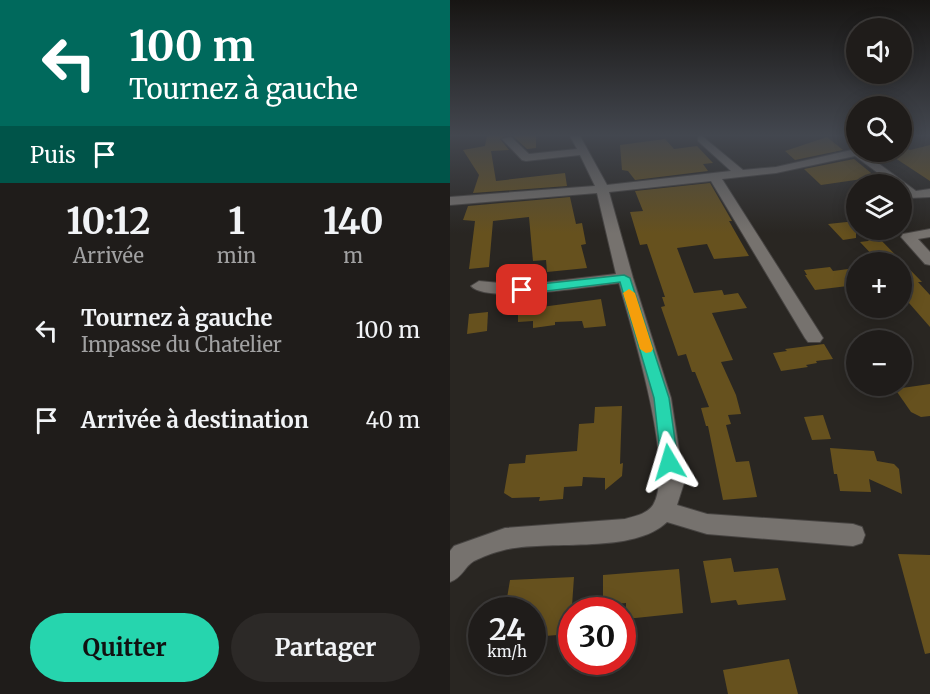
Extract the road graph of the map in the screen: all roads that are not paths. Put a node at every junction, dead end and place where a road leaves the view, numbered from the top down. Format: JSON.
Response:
{"nodes":[{"id":1,"x":593,"y":168,"type":"edge"},
{"id":2,"x":735,"y":168,"type":"edge"},
{"id":3,"x":785,"y":168,"type":"edge"},
{"id":4,"x":742,"y":175,"type":"junction"},
{"id":5,"x":715,"y":178,"type":"junction"},
{"id":6,"x":602,"y":189,"type":"junction"},
{"id":7,"x":912,"y":193,"type":"edge"},
{"id":8,"x":930,"y":193,"type":"edge"},
{"id":9,"x":450,"y":201,"type":"edge"},
{"id":10,"x":930,"y":233,"type":"edge"},
{"id":11,"x":930,"y":260,"type":"edge"},
{"id":12,"x":624,"y":278,"type":"junction"},
{"id":13,"x":479,"y":286,"type":"dead end"},
{"id":14,"x":814,"y":338,"type":"dead end"},
{"id":15,"x":663,"y":511,"type":"junction"},
{"id":16,"x":853,"y":535,"type":"dead end"},
{"id":17,"x":450,"y":570,"type":"edge"}],
"edges":[{"from":1,"to":6,"type":"street"},
{"from":2,"to":4,"type":"street"},
{"from":3,"to":4,"type":"street"},
{"from":4,"to":5,"type":"street"},
{"from":5,"to":6,"type":"street"},
{"from":5,"to":14,"type":"street"},
{"from":6,"to":9,"type":"street"},
{"from":6,"to":12,"type":"street"},
{"from":7,"to":8,"type":"street"},
{"from":10,"to":11,"type":"street"},
{"from":12,"to":13,"type":"street"},
{"from":12,"to":15,"type":"street"},
{"from":15,"to":16,"type":"street"},
{"from":15,"to":17,"type":"street"}]}
